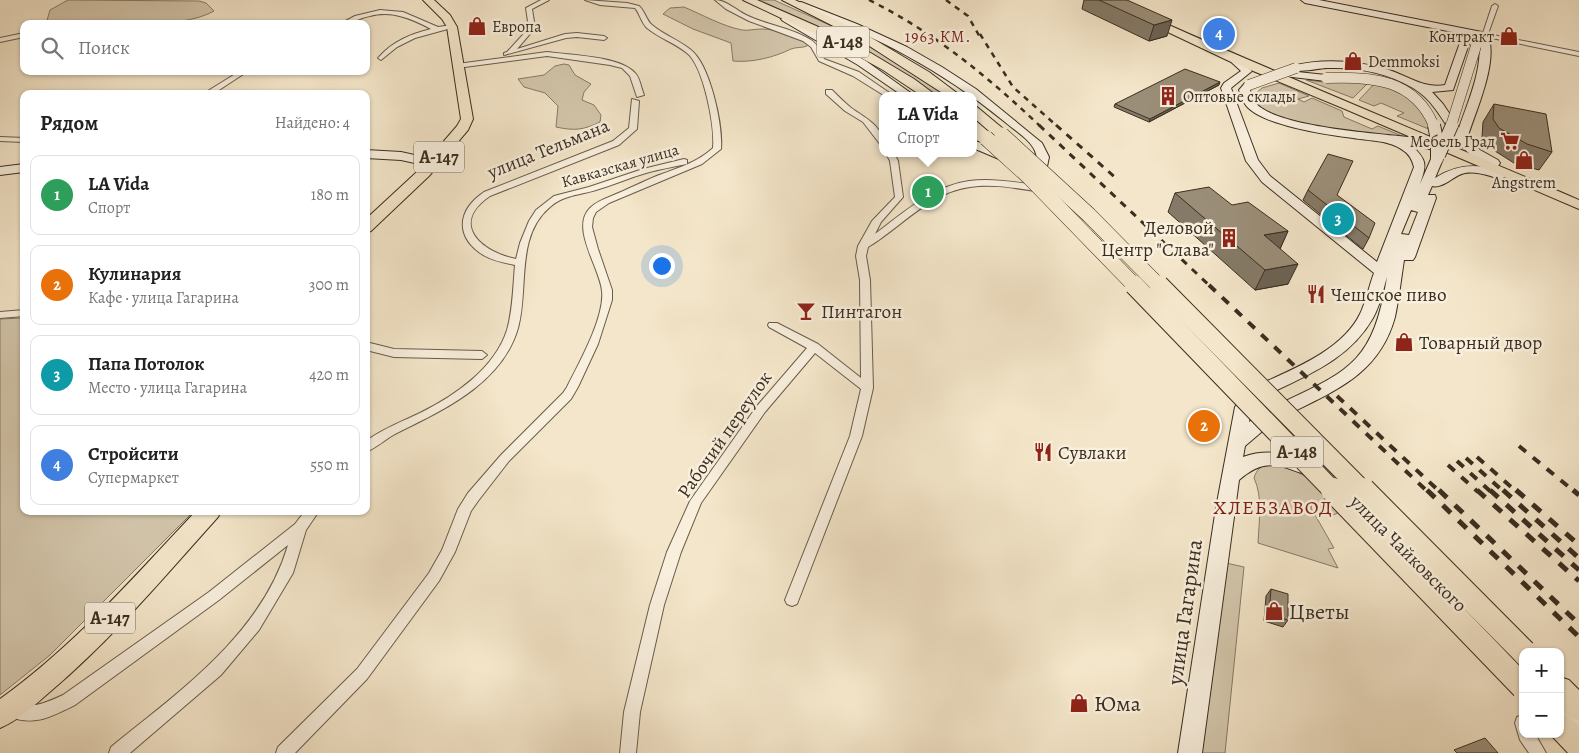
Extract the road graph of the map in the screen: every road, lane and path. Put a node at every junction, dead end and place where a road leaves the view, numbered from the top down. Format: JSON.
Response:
{"nodes":[{"id":1,"x":428,"y":0,"type":"edge"},
{"id":2,"x":546,"y":0,"type":"edge"},
{"id":3,"x":588,"y":0,"type":"edge"},
{"id":4,"x":718,"y":0,"type":"edge"},
{"id":5,"x":748,"y":0,"type":"edge"},
{"id":6,"x":1105,"y":0,"type":"edge"},
{"id":7,"x":1116,"y":0,"type":"edge"},
{"id":8,"x":1305,"y":0,"type":"edge"},
{"id":9,"x":792,"y":2,"type":"edge"},
{"id":10,"x":1496,"y":6,"type":"dead end"},
{"id":11,"x":352,"y":20,"type":"edge"},
{"id":12,"x":452,"y":27,"type":"junction"},
{"id":13,"x":437,"y":29,"type":"junction"},
{"id":14,"x":1468,"y":32,"type":"junction"},
{"id":15,"x":1484,"y":35,"type":"junction"},
{"id":16,"x":20,"y":36,"type":"edge"},
{"id":17,"x":604,"y":38,"type":"dead end"},
{"id":18,"x":0,"y":40,"type":"edge"},
{"id":19,"x":509,"y":53,"type":"junction"},
{"id":20,"x":1579,"y":54,"type":"edge"},
{"id":21,"x":381,"y":58,"type":"dead end"},
{"id":22,"x":1233,"y":59,"type":"junction"},
{"id":23,"x":462,"y":65,"type":"junction"},
{"id":24,"x":1283,"y":72,"type":"junction"},
{"id":25,"x":238,"y":75,"type":"edge"},
{"id":26,"x":1412,"y":84,"type":"junction"},
{"id":27,"x":214,"y":90,"type":"edge"},
{"id":28,"x":829,"y":92,"type":"dead end"},
{"id":29,"x":884,"y":92,"type":"edge"},
{"id":30,"x":904,"y":92,"type":"edge"},
{"id":31,"x":925,"y":92,"type":"edge"},
{"id":32,"x":949,"y":92,"type":"edge"},
{"id":33,"x":972,"y":92,"type":"edge"},
{"id":34,"x":977,"y":96,"type":"edge"},
{"id":35,"x":977,"y":119,"type":"edge"},
{"id":36,"x":984,"y":136,"type":"edge"},
{"id":37,"x":879,"y":137,"type":"edge"},
{"id":38,"x":1378,"y":137,"type":"junction"},
{"id":39,"x":0,"y":139,"type":"edge"},
{"id":40,"x":20,"y":140,"type":"edge"},
{"id":41,"x":1461,"y":140,"type":"junction"},
{"id":42,"x":1447,"y":150,"type":"junction"},
{"id":43,"x":370,"y":154,"type":"edge"},
{"id":44,"x":708,"y":157,"type":"junction"},
{"id":45,"x":1437,"y":160,"type":"junction"},
{"id":46,"x":893,"y":162,"type":"edge"},
{"id":47,"x":433,"y":163,"type":"junction"},
{"id":48,"x":1494,"y":163,"type":"junction"},
{"id":49,"x":1420,"y":166,"type":"junction"},
{"id":50,"x":20,"y":168,"type":"edge"},
{"id":51,"x":1037,"y":170,"type":"junction"},
{"id":52,"x":0,"y":171,"type":"edge"},
{"id":53,"x":1436,"y":183,"type":"junction"},
{"id":54,"x":1057,"y":189,"type":"junction"},
{"id":55,"x":1548,"y":193,"type":"junction"},
{"id":56,"x":1579,"y":198,"type":"edge"},
{"id":57,"x":1579,"y":206,"type":"edge"},
{"id":58,"x":370,"y":224,"type":"edge"},
{"id":59,"x":864,"y":246,"type":"junction"},
{"id":60,"x":520,"y":263,"type":"junction"},
{"id":61,"x":1381,"y":272,"type":"junction"},
{"id":62,"x":1394,"y":286,"type":"junction"},
{"id":63,"x":20,"y":313,"type":"edge"},
{"id":64,"x":0,"y":314,"type":"edge"},
{"id":65,"x":773,"y":325,"type":"dead end"},
{"id":66,"x":370,"y":347,"type":"edge"},
{"id":67,"x":814,"y":347,"type":"junction"},
{"id":68,"x":482,"y":355,"type":"dead end"},
{"id":69,"x":867,"y":388,"type":"junction"},
{"id":70,"x":1254,"y":394,"type":"junction"},
{"id":71,"x":1273,"y":414,"type":"junction"},
{"id":72,"x":370,"y":444,"type":"edge"},
{"id":73,"x":1237,"y":444,"type":"junction"},
{"id":74,"x":1231,"y":476,"type":"junction"},
{"id":75,"x":1345,"y":488,"type":"junction"},
{"id":76,"x":206,"y":515,"type":"edge"},
{"id":77,"x":310,"y":515,"type":"edge"},
{"id":78,"x":300,"y":528,"type":"junction"},
{"id":79,"x":792,"y":600,"type":"dead end"},
{"id":80,"x":1520,"y":648,"type":"edge"},
{"id":81,"x":1519,"y":663,"type":"edge"},
{"id":82,"x":1519,"y":683,"type":"edge"},
{"id":83,"x":1564,"y":707,"type":"edge"},
{"id":84,"x":5,"y":712,"type":"edge"},
{"id":85,"x":1579,"y":724,"type":"edge"},
{"id":86,"x":1529,"y":738,"type":"edge"},
{"id":87,"x":1579,"y":745,"type":"edge"},
{"id":88,"x":117,"y":753,"type":"edge"},
{"id":89,"x":284,"y":753,"type":"edge"},
{"id":90,"x":628,"y":753,"type":"edge"},
{"id":91,"x":1190,"y":753,"type":"edge"},
{"id":92,"x":1538,"y":753,"type":"edge"}],
"edges":[{"from":1,"to":12,"type":"main road"},
{"from":2,"to":19,"type":"street"},
{"from":3,"to":44,"type":"street","name":"Кавказская улица"},
{"from":4,"to":29,"type":"street"},
{"from":5,"to":30,"type":"main road","number":"А-148"},
{"from":5,"to":31,"type":"main road","number":"А-148"},
{"from":6,"to":22,"type":"main road"},
{"from":7,"to":24,"type":"main road"},
{"from":8,"to":14,"type":"main road"},
{"from":9,"to":32,"type":"main road","number":"А-148"},
{"from":9,"to":33,"type":"main road","number":"А-148"},
{"from":10,"to":15,"type":"street"},
{"from":11,"to":13,"type":"street"},
{"from":12,"to":13,"type":"street"},
{"from":12,"to":23,"type":"main road","number":"А-147"},
{"from":13,"to":21,"type":"street"},
{"from":14,"to":15,"type":"main road"},
{"from":14,"to":26,"type":"main road"},
{"from":15,"to":20,"type":"street"},
{"from":15,"to":41,"type":"street"},
{"from":15,"to":45,"type":"main road","bridge":true},
{"from":16,"to":18,"type":"street"},
{"from":17,"to":19,"type":"street"},
{"from":19,"to":23,"type":"street"},
{"from":22,"to":42,"type":"main road"},
{"from":22,"to":61,"type":"main road"},
{"from":23,"to":47,"type":"main road","number":"А-147"},
{"from":23,"to":60,"type":"street","name":"улица Тельмана"},
{"from":24,"to":45,"type":"main road","bridge":true},
{"from":24,"to":48,"type":"main road"},
{"from":25,"to":27,"type":"street"},
{"from":26,"to":38,"type":"main road","bridge":true},
{"from":26,"to":41,"type":"main road"},
{"from":28,"to":37,"type":"street"},
{"from":34,"to":51,"type":"main road","number":"А-148"},
{"from":35,"to":36,"type":"main road","number":"А-148"},
{"from":36,"to":51,"type":"main road","number":"А-148"},
{"from":36,"to":80,"type":"main road","number":"А-148","bridge":true},
{"from":36,"to":82,"type":"main road","number":"А-148","bridge":true},
{"from":38,"to":42,"type":"main road"},
{"from":38,"to":49,"type":"main road"},
{"from":39,"to":40,"type":"street"},
{"from":41,"to":48,"type":"main road"},
{"from":42,"to":55,"type":"main road"},
{"from":43,"to":47,"type":"main road"},
{"from":44,"to":60,"type":"street","name":"Кавказская улица"},
{"from":44,"to":89,"type":"street","name":"Кавказская улица"},
{"from":45,"to":62,"type":"main road"},
{"from":46,"to":59,"type":"street"},
{"from":47,"to":58,"type":"main road","number":"А-147"},
{"from":48,"to":56,"type":"main road"},
{"from":49,"to":53,"type":"main road"},
{"from":49,"to":61,"type":"main road"},
{"from":50,"to":52,"type":"street"},
{"from":51,"to":54,"type":"main road","name":"улица Чайковского"},
{"from":53,"to":55,"type":"main road"},
{"from":53,"to":62,"type":"main road"},
{"from":54,"to":59,"type":"street"},
{"from":54,"to":70,"type":"main road","name":"улица Чайковского"},
{"from":55,"to":57,"type":"main road"},
{"from":59,"to":69,"type":"street"},
{"from":60,"to":72,"type":"street"},
{"from":61,"to":70,"type":"main road"},
{"from":62,"to":71,"type":"main road"},
{"from":63,"to":64,"type":"street"},
{"from":65,"to":67,"type":"street"},
{"from":66,"to":68,"type":"street"},
{"from":67,"to":69,"type":"street"},
{"from":67,"to":90,"type":"street","name":"Рабочий переулок"},
{"from":69,"to":79,"type":"street"},
{"from":70,"to":71,"type":"main road","name":"улица Чайковского"},
{"from":70,"to":73,"type":"main road","name":"улица Гагарина"},
{"from":71,"to":73,"type":"main road"},
{"from":71,"to":75,"type":"main road","name":"улица Чайковского"},
{"from":73,"to":74,"type":"main road","name":"улица Гагарина"},
{"from":74,"to":75,"type":"main road"},
{"from":74,"to":91,"type":"main road","name":"улица Гагарина"},
{"from":75,"to":81,"type":"street","name":"улица Чайковского"},
{"from":76,"to":84,"type":"main road","number":"А-147"},
{"from":77,"to":78,"type":"street"},
{"from":78,"to":84,"type":"street"},
{"from":78,"to":88,"type":"street"},
{"from":83,"to":85,"type":"main road"},
{"from":83,"to":87,"type":"main road"},
{"from":86,"to":92,"type":"street"}]}
